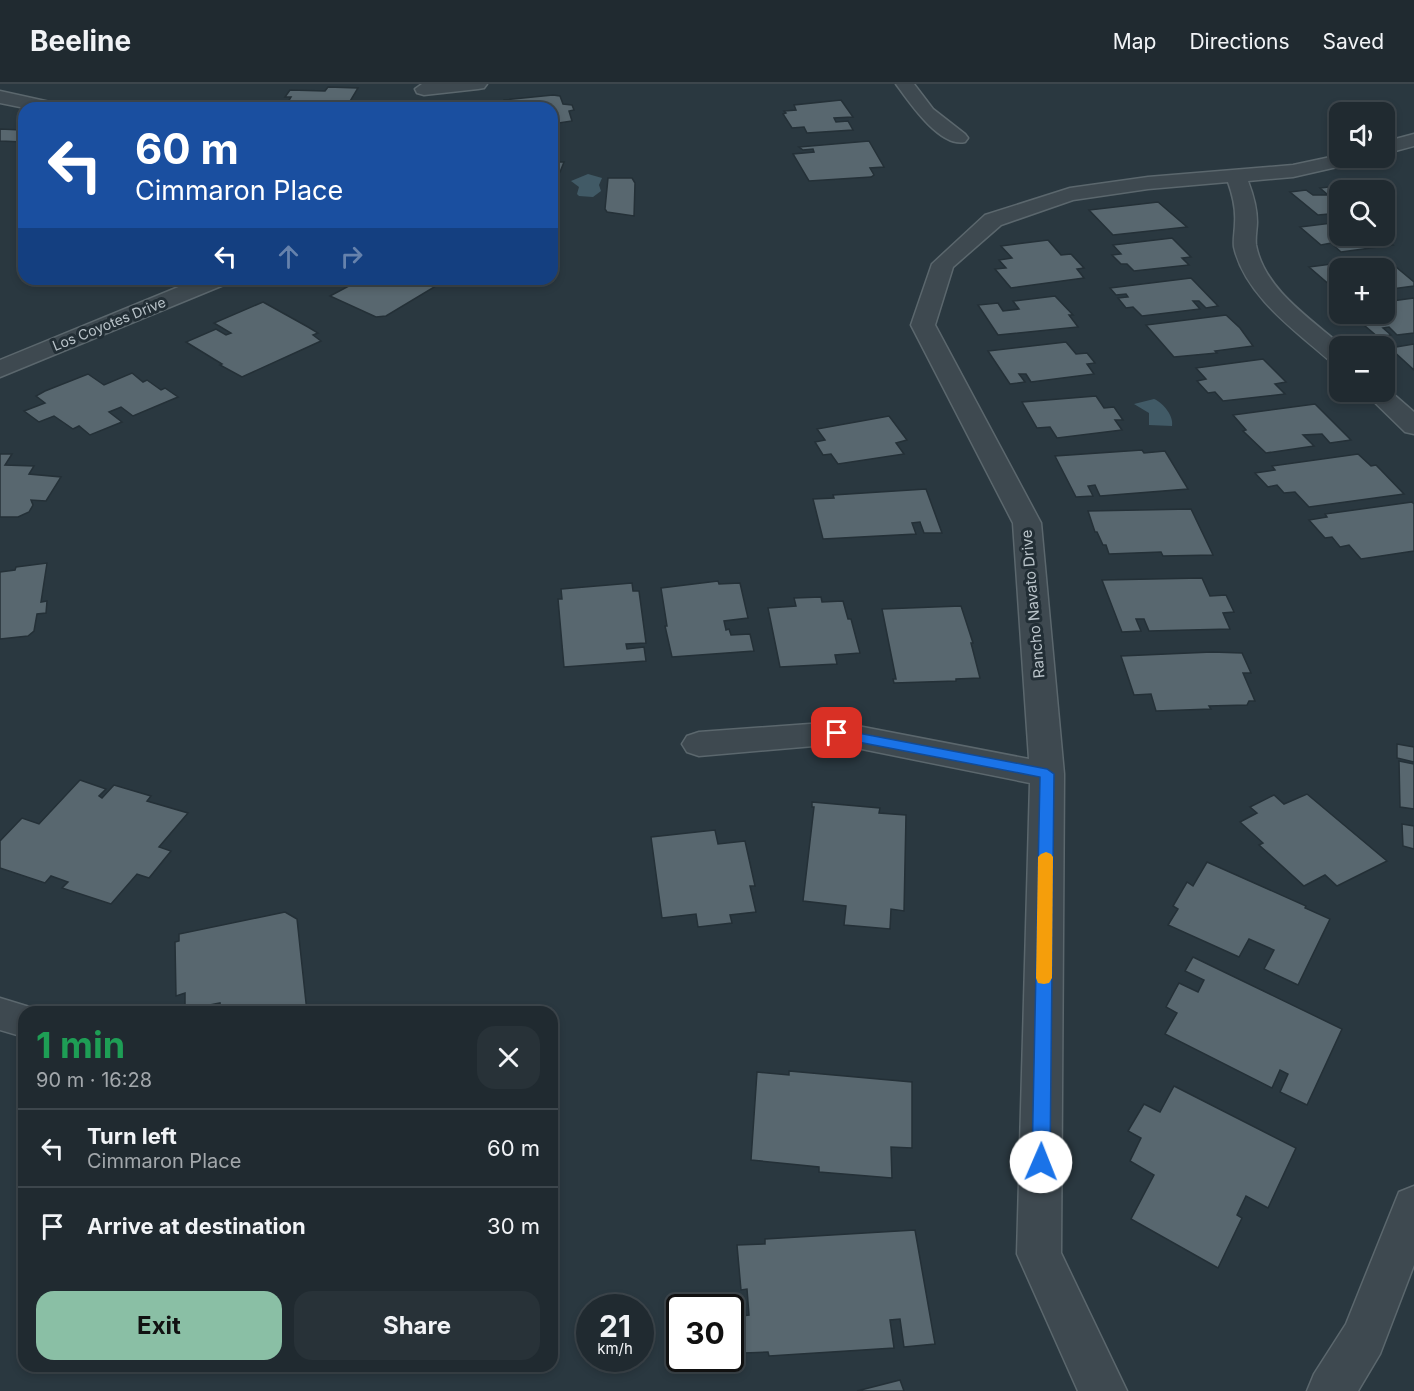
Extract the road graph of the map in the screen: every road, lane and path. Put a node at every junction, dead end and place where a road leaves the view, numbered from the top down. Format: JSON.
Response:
{"nodes":[{"id":1,"x":478,"y":84,"type":"edge"},
{"id":2,"x":905,"y":84,"type":"edge"},
{"id":3,"x":423,"y":86,"type":"edge"},
{"id":4,"x":0,"y":97,"type":"edge"},
{"id":5,"x":24,"y":102,"type":"edge"},
{"id":6,"x":423,"y":102,"type":"edge"},
{"id":7,"x":958,"y":138,"type":"dead end"},
{"id":8,"x":1414,"y":140,"type":"edge"},
{"id":9,"x":1395,"y":145,"type":"edge"},
{"id":10,"x":1329,"y":163,"type":"edge"},
{"id":11,"x":1236,"y":177,"type":"junction"},
{"id":12,"x":203,"y":285,"type":"edge"},
{"id":13,"x":1329,"y":347,"type":"edge"},
{"id":14,"x":0,"y":370,"type":"edge"},
{"id":15,"x":1388,"y":402,"type":"edge"},
{"id":16,"x":1414,"y":426,"type":"edge"},
{"id":17,"x":699,"y":744,"type":"dead end"},
{"id":18,"x":1047,"y":774,"type":"junction"},
{"id":19,"x":1414,"y":1206,"type":"edge"},
{"id":20,"x":1102,"y":1391,"type":"edge"},
{"id":21,"x":1331,"y":1391,"type":"edge"}],
"edges":[{"from":1,"to":3,"type":"street"},
{"from":2,"to":7,"type":"street"},
{"from":3,"to":6,"type":"street"},
{"from":4,"to":5,"type":"street"},
{"from":8,"to":9,"type":"street"},
{"from":10,"to":11,"type":"street","name":"Rancho Navato Drive"},
{"from":11,"to":13,"type":"street"},
{"from":11,"to":18,"type":"street","name":"Rancho Navato Drive"},
{"from":12,"to":14,"type":"street","name":"Los Coyotes Drive"},
{"from":15,"to":16,"type":"street"},
{"from":17,"to":18,"type":"street"},
{"from":18,"to":20,"type":"street","name":"Rancho Navato Drive"},
{"from":19,"to":21,"type":"street"}]}
